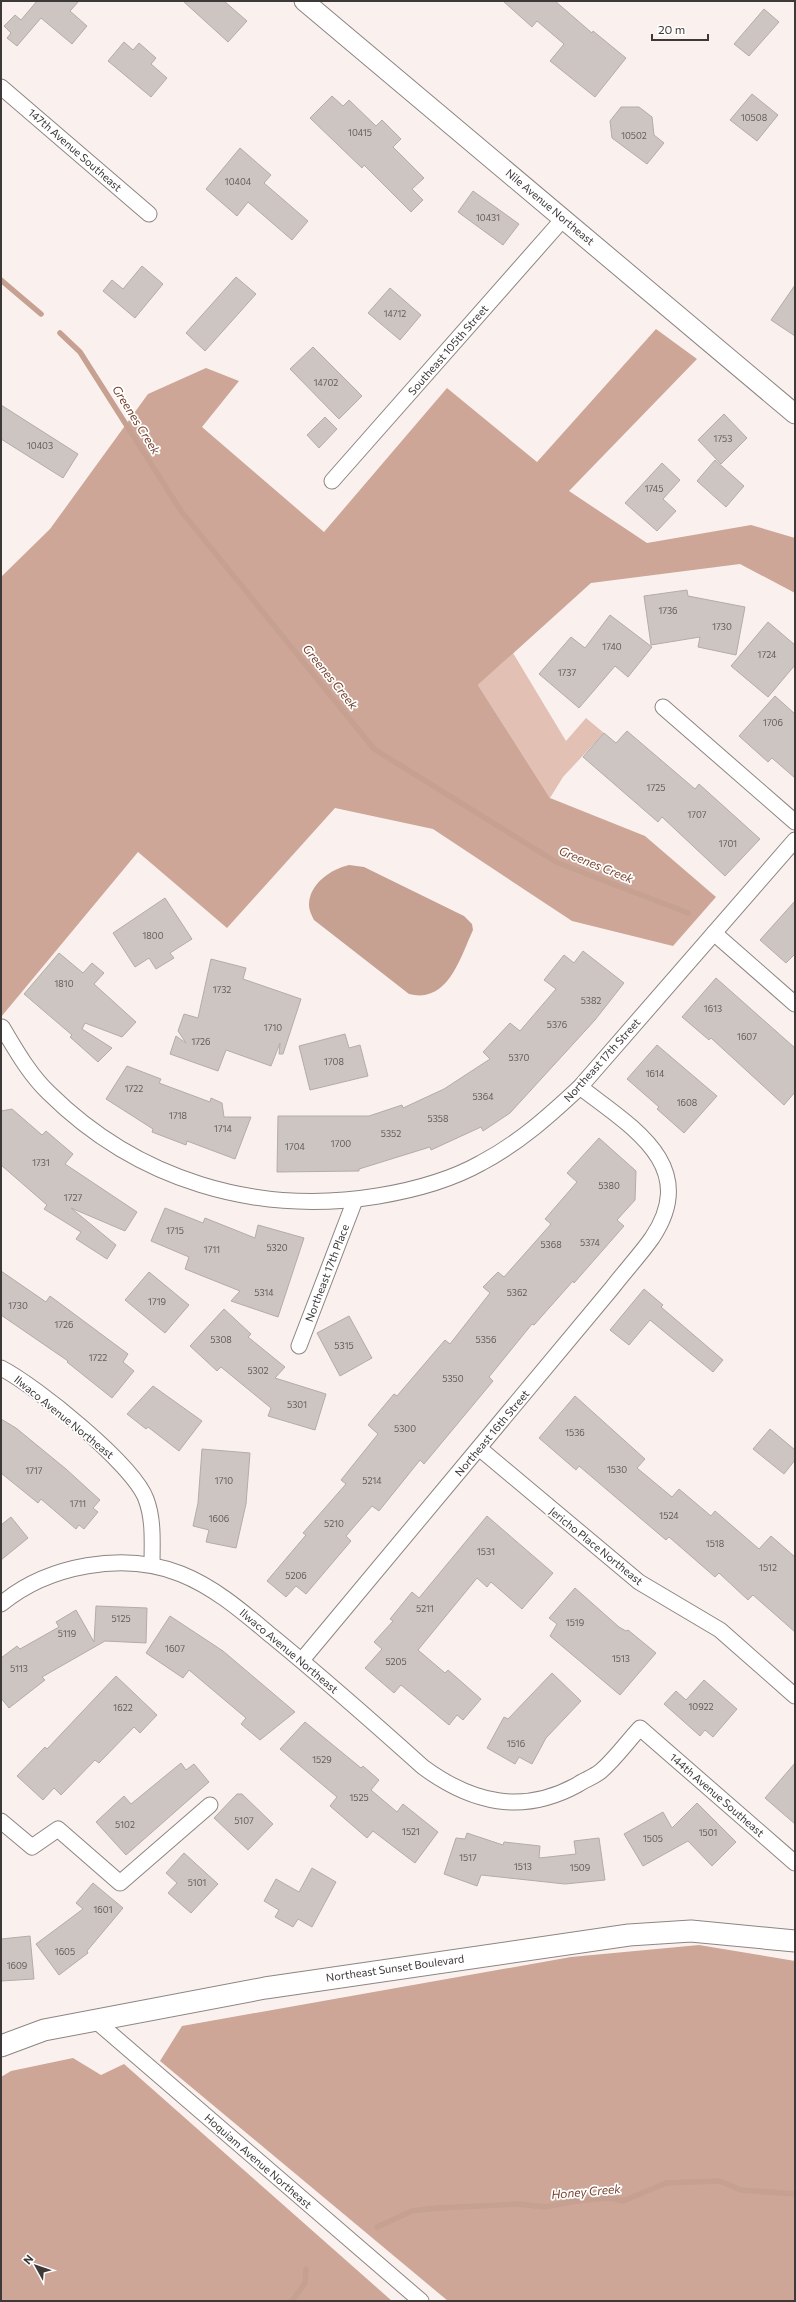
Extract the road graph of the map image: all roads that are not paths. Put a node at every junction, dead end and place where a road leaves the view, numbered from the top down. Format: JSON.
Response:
{"nodes":[{"id":1,"x":304,"y":1,"type":"edge"},
{"id":2,"x":1,"y":86,"type":"edge"},
{"id":3,"x":149,"y":214,"type":"dead end"},
{"id":4,"x":563,"y":218,"type":"junction"},
{"id":5,"x":795,"y":414,"type":"edge"},
{"id":6,"x":332,"y":481,"type":"dead end"},
{"id":7,"x":663,"y":707,"type":"dead end"},
{"id":8,"x":795,"y":822,"type":"edge"},
{"id":9,"x":795,"y":840,"type":"edge"},
{"id":10,"x":714,"y":934,"type":"junction"},
{"id":11,"x":795,"y":1004,"type":"edge"},
{"id":12,"x":2,"y":1027,"type":"edge"},
{"id":13,"x":580,"y":1087,"type":"junction"},
{"id":14,"x":354,"y":1200,"type":"junction"},
{"id":15,"x":299,"y":1346,"type":"dead end"},
{"id":16,"x":1,"y":1368,"type":"edge"},
{"id":17,"x":479,"y":1448,"type":"junction"},
{"id":18,"x":152,"y":1565,"type":"junction"},
{"id":19,"x":1,"y":1604,"type":"edge"},
{"id":20,"x":302,"y":1660,"type":"junction"},
{"id":21,"x":795,"y":1696,"type":"edge"},
{"id":22,"x":640,"y":1728,"type":"joint"},
{"id":23,"x":210,"y":1805,"type":"dead end"},
{"id":24,"x":1,"y":1821,"type":"edge"},
{"id":25,"x":795,"y":1863,"type":"edge"},
{"id":26,"x":795,"y":1941,"type":"edge"},
{"id":27,"x":96,"y":2021,"type":"junction"},
{"id":28,"x":1,"y":2046,"type":"edge"},
{"id":29,"x":421,"y":2301,"type":"edge"}],
"edges":[{"from":1,"to":4,"type":"street","name":"Nile Avenue Northeast"},
{"from":2,"to":3,"type":"street","name":"147th Avenue Southeast"},
{"from":4,"to":5,"type":"street","name":"Nile Avenue Northeast"},
{"from":4,"to":6,"type":"street","name":"Southeast 105th Street"},
{"from":7,"to":8,"type":"street"},
{"from":9,"to":10,"type":"street","name":"Northeast 17th Street"},
{"from":10,"to":11,"type":"street"},
{"from":10,"to":13,"type":"street","name":"Northeast 17th Street"},
{"from":12,"to":14,"type":"street","name":"Northeast 17th Street"},
{"from":13,"to":14,"type":"street","name":"Northeast 17th Street"},
{"from":13,"to":17,"type":"street","name":"Northeast 16th Street"},
{"from":14,"to":15,"type":"street","name":"Northeast 17th Place"},
{"from":16,"to":18,"type":"street","name":"Ilwaco Avenue Northeast"},
{"from":17,"to":20,"type":"street","name":"Northeast 16th Street"},
{"from":17,"to":21,"type":"street","name":"Jericho Place Northeast"},
{"from":18,"to":19,"type":"street"},
{"from":18,"to":20,"type":"street","name":"Ilwaco Avenue Northeast"},
{"from":20,"to":22,"type":"street","name":"Ilwaco Avenue Northeast"},
{"from":22,"to":25,"type":"street","name":"144th Avenue Southeast"},
{"from":23,"to":24,"type":"street"},
{"from":26,"to":27,"type":"main road","name":"Northeast Sunset Boulevard"},
{"from":27,"to":28,"type":"main road","name":"Northeast Sunset Boulevard"},
{"from":27,"to":29,"type":"street","name":"Hoquiam Avenue Northeast"}]}
